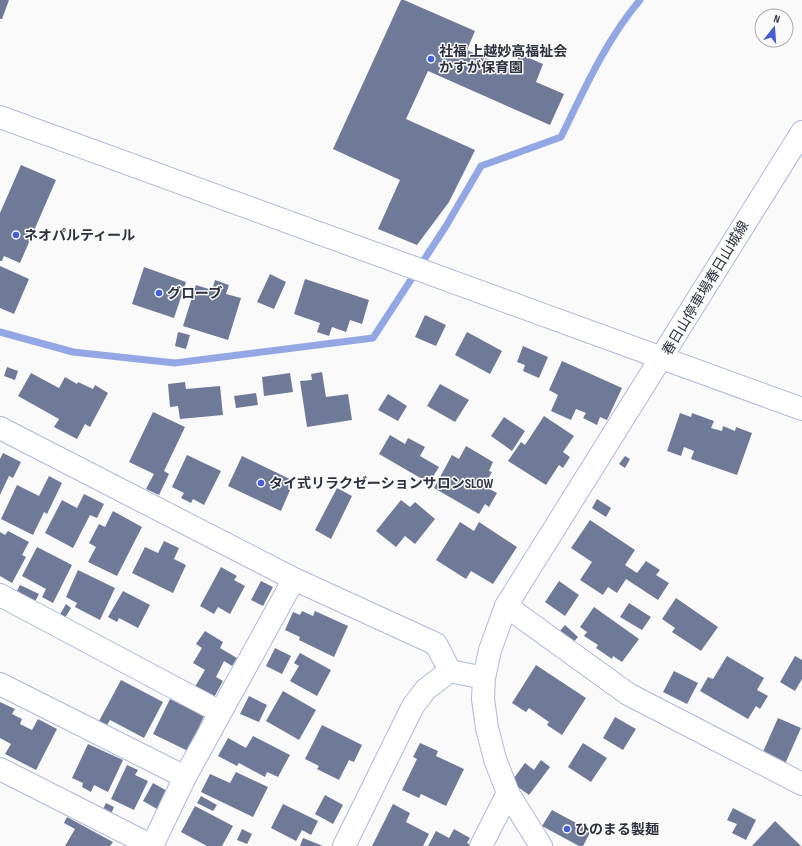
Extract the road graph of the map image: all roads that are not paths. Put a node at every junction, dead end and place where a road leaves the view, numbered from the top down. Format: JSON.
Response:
{"nodes":[{"id":1,"x":2,"y":122,"type":"edge"},
{"id":2,"x":802,"y":132,"type":"edge"},
{"id":3,"x":660,"y":358,"type":"junction"},
{"id":4,"x":802,"y":409,"type":"edge"},
{"id":5,"x":0,"y":428,"type":"edge"},
{"id":6,"x":294,"y":579,"type":"junction"},
{"id":7,"x":0,"y":595,"type":"edge"},
{"id":8,"x":506,"y":606,"type":"junction"},
{"id":9,"x":450,"y":670,"type":"junction"},
{"id":10,"x":484,"y":678,"type":"junction"},
{"id":11,"x":0,"y":684,"type":"edge"},
{"id":12,"x":220,"y":712,"type":"junction"},
{"id":13,"x":0,"y":769,"type":"edge"},
{"id":14,"x":185,"y":777,"type":"junction"},
{"id":15,"x":802,"y":784,"type":"edge"},
{"id":16,"x":508,"y":793,"type":"junction"},
{"id":17,"x":152,"y":846,"type":"edge"},
{"id":18,"x":344,"y":846,"type":"edge"},
{"id":19,"x":481,"y":846,"type":"edge"},
{"id":20,"x":541,"y":846,"type":"edge"}],
"edges":[{"from":1,"to":3,"type":"street"},
{"from":2,"to":3,"type":"street","name":"春日山停車場春日山城線"},
{"from":3,"to":4,"type":"street","name":"春日山停車場春日山城線"},
{"from":3,"to":8,"type":"street"},
{"from":5,"to":6,"type":"street"},
{"from":6,"to":9,"type":"street"},
{"from":6,"to":12,"type":"street"},
{"from":7,"to":12,"type":"street"},
{"from":8,"to":10,"type":"street"},
{"from":8,"to":15,"type":"street"},
{"from":9,"to":10,"type":"street"},
{"from":9,"to":18,"type":"street"},
{"from":10,"to":16,"type":"street"},
{"from":11,"to":14,"type":"street"},
{"from":12,"to":14,"type":"street"},
{"from":13,"to":17,"type":"street"},
{"from":14,"to":17,"type":"street"},
{"from":16,"to":19,"type":"street"},
{"from":16,"to":20,"type":"street"}]}
